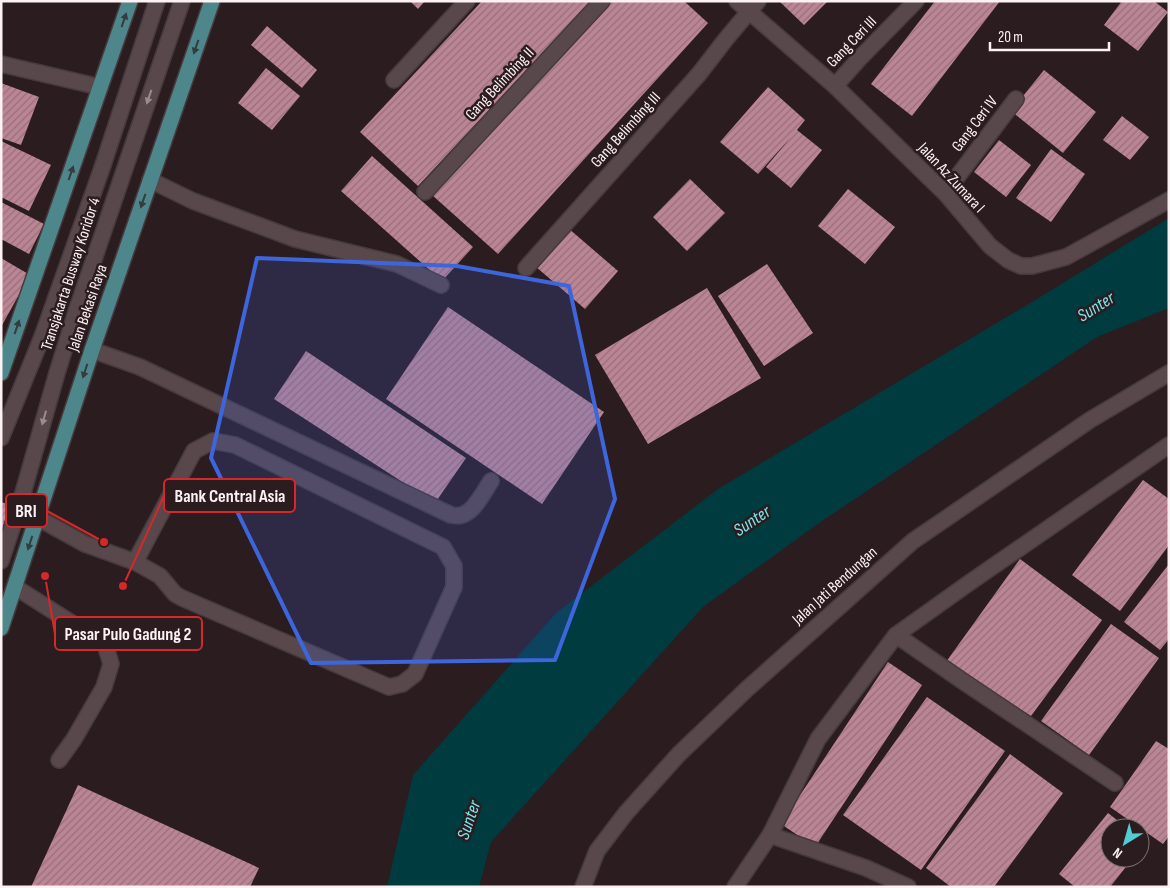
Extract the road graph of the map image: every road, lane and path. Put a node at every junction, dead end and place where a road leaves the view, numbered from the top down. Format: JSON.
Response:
{"nodes":[{"id":1,"x":130,"y":1,"type":"edge"},
{"id":2,"x":157,"y":1,"type":"edge"},
{"id":3,"x":182,"y":1,"type":"edge"},
{"id":4,"x":212,"y":1,"type":"edge"},
{"id":5,"x":467,"y":1,"type":"edge"},
{"id":6,"x":602,"y":1,"type":"edge"},
{"id":7,"x":737,"y":1,"type":"edge"},
{"id":8,"x":916,"y":1,"type":"edge"},
{"id":9,"x":753,"y":7,"type":"edge"},
{"id":10,"x":1,"y":64,"type":"edge"},
{"id":11,"x":394,"y":80,"type":"dead end"},
{"id":12,"x":835,"y":86,"type":"junction"},
{"id":13,"x":100,"y":87,"type":"junction"},
{"id":14,"x":1016,"y":99,"type":"dead end"},
{"id":15,"x":150,"y":180,"type":"junction"},
{"id":16,"x":425,"y":192,"type":"dead end"},
{"id":17,"x":945,"y":193,"type":"junction"},
{"id":18,"x":1169,"y":200,"type":"edge"},
{"id":19,"x":526,"y":268,"type":"dead end"},
{"id":20,"x":441,"y":285,"type":"dead end"},
{"id":21,"x":5,"y":348,"type":"edge"},
{"id":22,"x":92,"y":350,"type":"junction"},
{"id":23,"x":1,"y":373,"type":"edge"},
{"id":24,"x":1169,"y":373,"type":"edge"},
{"id":25,"x":1,"y":438,"type":"edge"},
{"id":26,"x":1169,"y":445,"type":"edge"},
{"id":27,"x":491,"y":481,"type":"dead end"},
{"id":28,"x":38,"y":518,"type":"junction"},
{"id":29,"x":1,"y":561,"type":"edge"},
{"id":30,"x":135,"y":562,"type":"junction"},
{"id":31,"x":15,"y":588,"type":"junction"},
{"id":32,"x":1,"y":628,"type":"edge"},
{"id":33,"x":896,"y":635,"type":"junction"},
{"id":34,"x":59,"y":760,"type":"dead end"},
{"id":35,"x":1115,"y":782,"type":"dead end"},
{"id":36,"x":770,"y":835,"type":"junction"},
{"id":37,"x":583,"y":887,"type":"edge"},
{"id":38,"x":735,"y":887,"type":"edge"},
{"id":39,"x":908,"y":887,"type":"edge"}],
"edges":[{"from":13,"to":1,"type":"main road","one_way":true},
{"from":2,"to":25,"type":"street","name":"Transjakarta Busway Koridor 4"},
{"from":3,"to":29,"type":"street","name":"Transjakarta Busway Koridor 4","one_way":true},
{"from":4,"to":15,"type":"main road","name":"Jalan Bekasi Raya","one_way":true},
{"from":5,"to":11,"type":"street"},
{"from":6,"to":16,"type":"street","name":"Gang Belimbing II"},
{"from":7,"to":9,"type":"street","name":"Jalan Az Zumara I"},
{"from":8,"to":12,"type":"street","name":"Gang Ceri III"},
{"from":9,"to":12,"type":"street","name":"Jalan Az Zumara I"},
{"from":9,"to":19,"type":"street","name":"Gang Belimbing III"},
{"from":10,"to":13,"type":"street"},
{"from":12,"to":17,"type":"street","name":"Jalan Az Zumara I"},
{"from":21,"to":13,"type":"main road","one_way":true},
{"from":14,"to":17,"type":"street","name":"Gang Ceri IV"},
{"from":15,"to":20,"type":"street"},
{"from":15,"to":22,"type":"main road","name":"Jalan Bekasi Raya","one_way":true},
{"from":17,"to":18,"type":"street","name":"Jalan Az Zumara I"},
{"from":21,"to":23,"type":"main road"},
{"from":22,"to":27,"type":"street"},
{"from":22,"to":28,"type":"main road","name":"Jalan Bekasi Raya","one_way":true},
{"from":24,"to":37,"type":"street","name":"Jalan Jati Bendungan"},
{"from":26,"to":33,"type":"street"},
{"from":28,"to":30,"type":"street"},
{"from":28,"to":31,"type":"main road","name":"Jalan Bekasi Raya","one_way":true},
{"from":30,"to":30,"type":"street"},
{"from":31,"to":32,"type":"main road","name":"Jalan Bekasi Raya"},
{"from":31,"to":34,"type":"street"},
{"from":33,"to":35,"type":"street"},
{"from":33,"to":36,"type":"street"},
{"from":36,"to":38,"type":"street"},
{"from":36,"to":39,"type":"street"}]}
